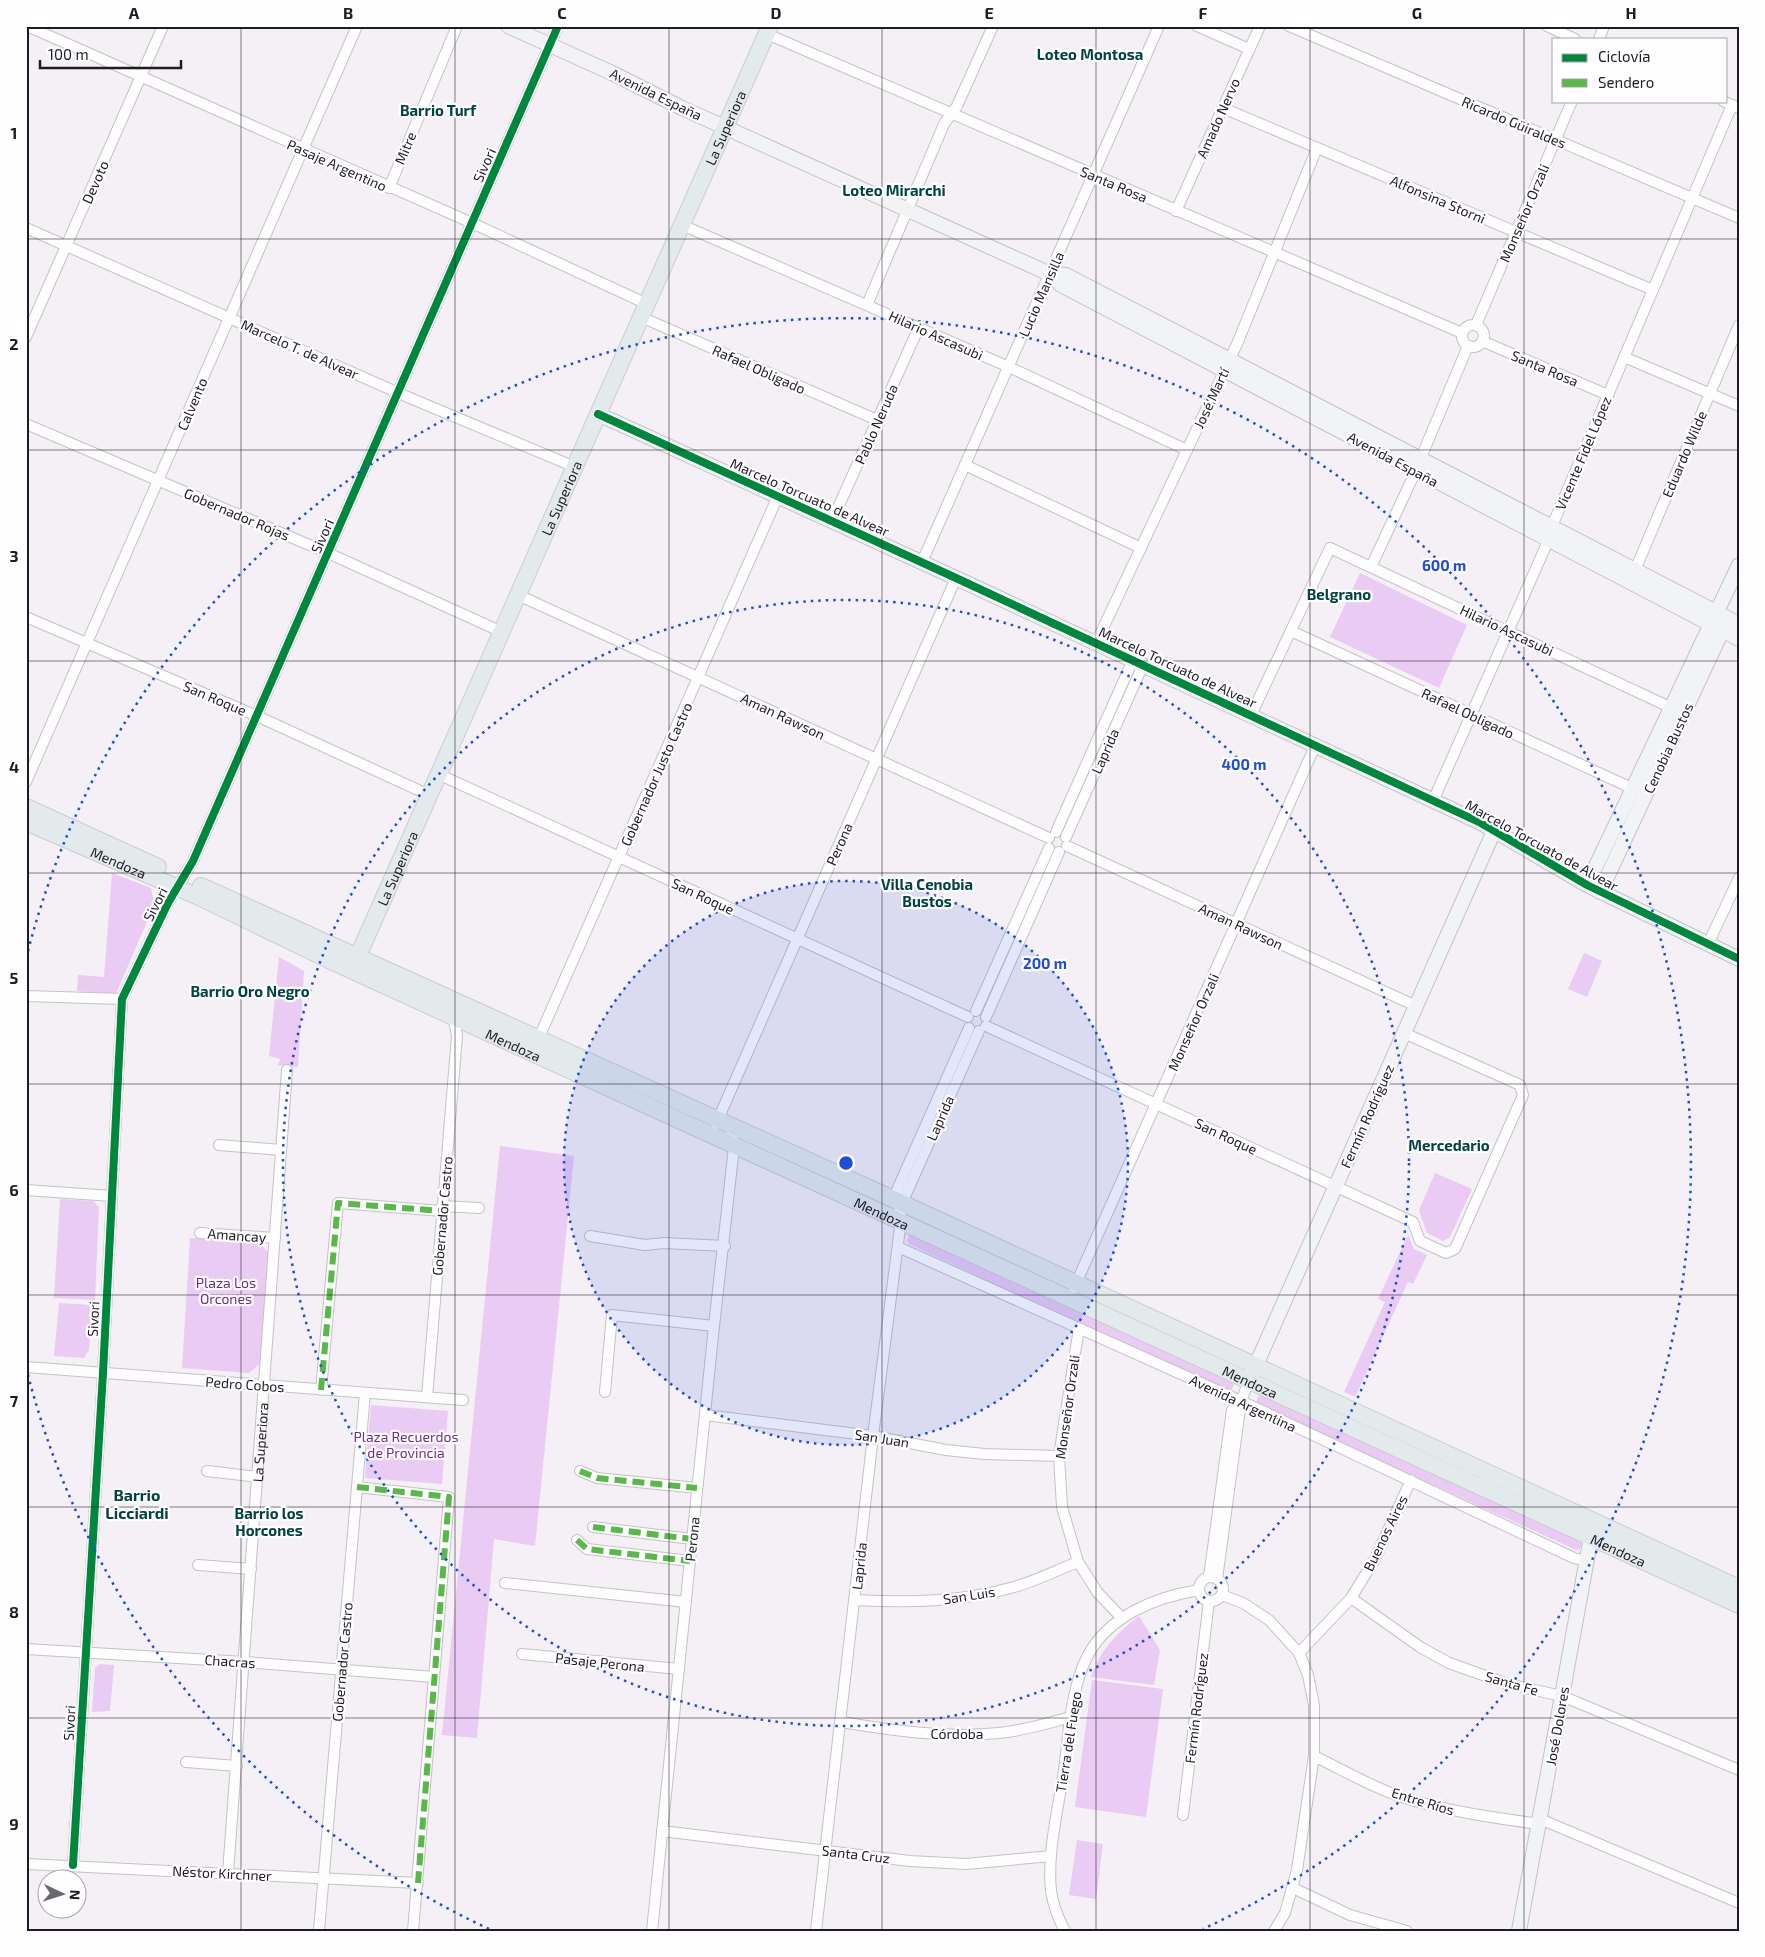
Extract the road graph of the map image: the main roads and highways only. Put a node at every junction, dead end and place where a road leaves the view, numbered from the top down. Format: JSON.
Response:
{"nodes":[{"id":1,"x":769,"y":30,"type":"edge"},
{"id":2,"x":26,"y":807,"type":"edge"},
{"id":3,"x":26,"y":822,"type":"edge"},
{"id":4,"x":180,"y":883,"type":"junction"},
{"id":5,"x":355,"y":962,"type":"junction"},
{"id":6,"x":536,"y":1045,"type":"junction"},
{"id":7,"x":718,"y":1121,"type":"junction"},
{"id":8,"x":1073,"y":1291,"type":"junction"},
{"id":9,"x":1594,"y":1530,"type":"junction"},
{"id":10,"x":1739,"y":1588,"type":"edge"},
{"id":11,"x":1739,"y":1605,"type":"edge"}],
"edges":[{"from":1,"to":5,"type":"main road","name":"La Superiora"},
{"from":2,"to":4,"type":"main road","name":"Mendoza"},
{"from":3,"to":4,"type":"main road","name":"Mendoza"},
{"from":4,"to":5,"type":"main road","name":"Mendoza"},
{"from":5,"to":6,"type":"main road","name":"Mendoza"},
{"from":5,"to":6,"type":"main road","name":"Mendoza"},
{"from":6,"to":7,"type":"main road","name":"Mendoza"},
{"from":6,"to":7,"type":"main road","name":"Mendoza"},
{"from":7,"to":8,"type":"main road","name":"Mendoza"},
{"from":7,"to":8,"type":"main road","name":"Mendoza"},
{"from":8,"to":9,"type":"main road","name":"Mendoza"},
{"from":9,"to":10,"type":"main road","name":"Mendoza"},
{"from":9,"to":11,"type":"main road","name":"Mendoza"}]}
